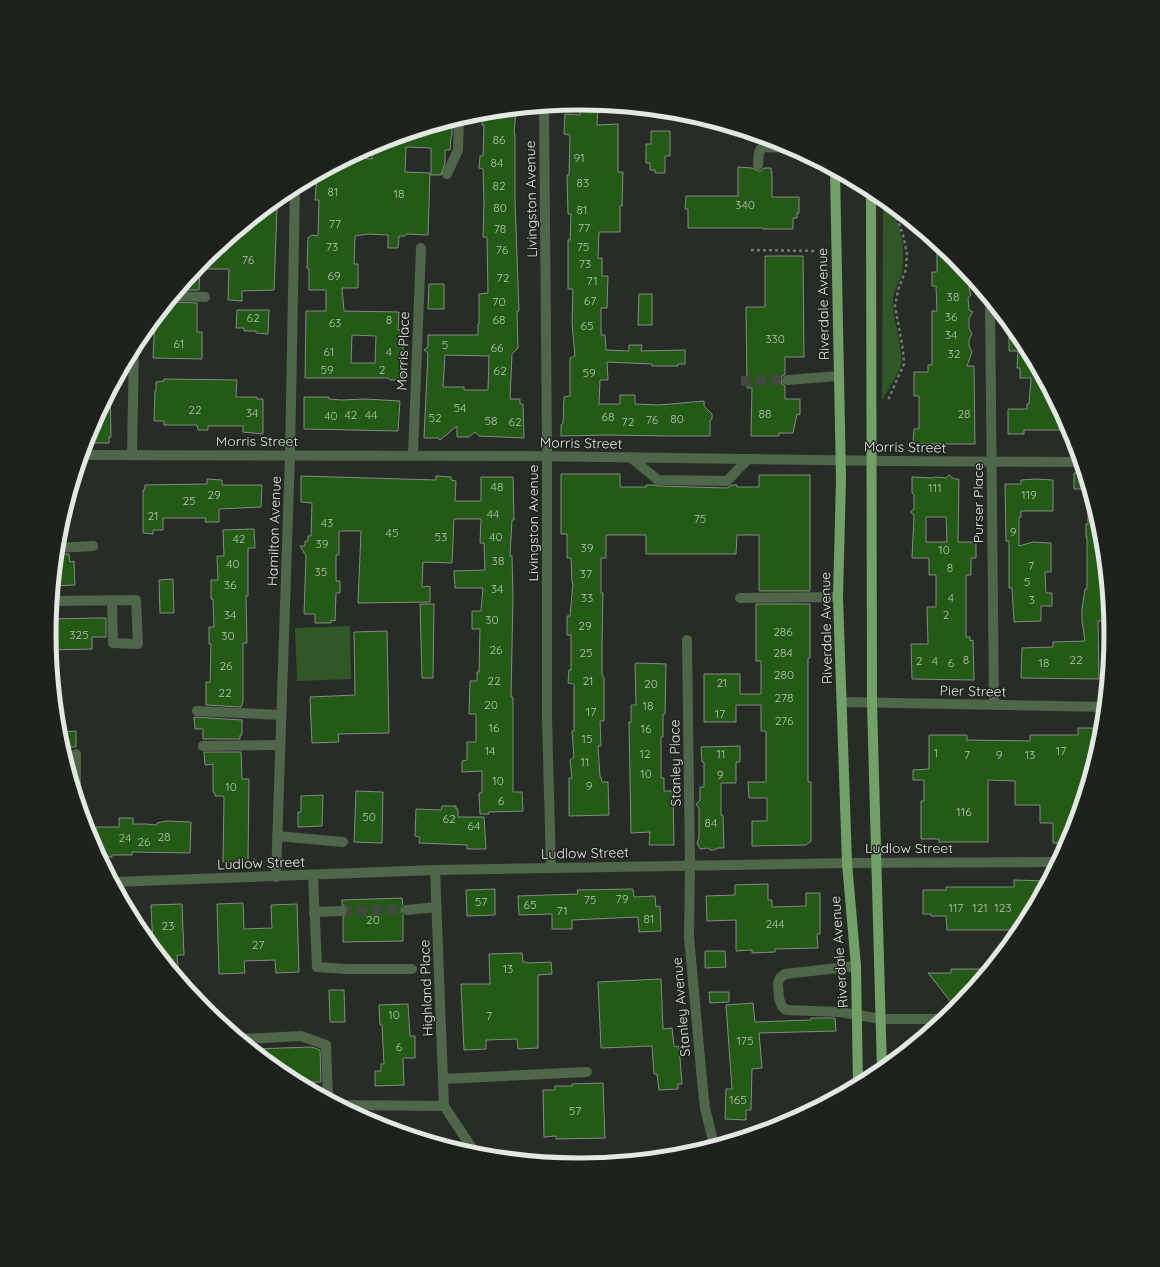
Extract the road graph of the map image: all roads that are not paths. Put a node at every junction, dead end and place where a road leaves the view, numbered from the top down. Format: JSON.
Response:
{"nodes":[{"id":1,"x":544,"y":111,"type":"edge"},
{"id":2,"x":459,"y":124,"type":"edge"},
{"id":3,"x":777,"y":147,"type":"edge"},
{"id":4,"x":758,"y":165,"type":"dead end"},
{"id":5,"x":447,"y":174,"type":"dead end"},
{"id":6,"x":835,"y":176,"type":"edge"},
{"id":7,"x":295,"y":194,"type":"edge"},
{"id":8,"x":871,"y":198,"type":"edge"},
{"id":9,"x":421,"y":248,"type":"dead end"},
{"id":10,"x":179,"y":296,"type":"edge"},
{"id":11,"x":206,"y":297,"type":"dead end"},
{"id":12,"x":990,"y":308,"type":"edge"},
{"id":13,"x":134,"y":358,"type":"edge"},
{"id":14,"x":839,"y":376,"type":"junction"},
{"id":15,"x":787,"y":380,"type":"tunnel mouth"},
{"id":16,"x":88,"y":455,"type":"edge"},
{"id":17,"x":132,"y":455,"type":"junction"},
{"id":18,"x":290,"y":455,"type":"junction"},
{"id":19,"x":414,"y":455,"type":"junction"},
{"id":20,"x":547,"y":456,"type":"junction"},
{"id":21,"x":630,"y":457,"type":"junction"},
{"id":22,"x":748,"y":459,"type":"junction"},
{"id":23,"x":840,"y":460,"type":"junction"},
{"id":24,"x":871,"y":461,"type":"junction"},
{"id":25,"x":992,"y":462,"type":"junction"},
{"id":26,"x":1075,"y":462,"type":"edge"},
{"id":27,"x":92,"y":546,"type":"dead end"},
{"id":28,"x":63,"y":548,"type":"edge"},
{"id":29,"x":838,"y":597,"type":"junction"},
{"id":30,"x":740,"y":598,"type":"dead end"},
{"id":31,"x":57,"y":600,"type":"edge"},
{"id":32,"x":112,"y":600,"type":"junction"},
{"id":33,"x":687,"y":640,"type":"dead end"},
{"id":34,"x":842,"y":702,"type":"junction"},
{"id":35,"x":872,"y":703,"type":"junction"},
{"id":36,"x":994,"y":705,"type":"junction"},
{"id":37,"x":1099,"y":707,"type":"edge"},
{"id":38,"x":197,"y":711,"type":"dead end"},
{"id":39,"x":281,"y":714,"type":"junction"},
{"id":40,"x":280,"y":745,"type":"junction"},
{"id":41,"x":203,"y":746,"type":"dead end"},
{"id":42,"x":76,"y":754,"type":"dead end"},
{"id":43,"x":76,"y":776,"type":"edge"},
{"id":44,"x":277,"y":836,"type":"junction"},
{"id":45,"x":343,"y":842,"type":"dead end"},
{"id":46,"x":877,"y":862,"type":"junction"},
{"id":47,"x":1051,"y":862,"type":"edge"},
{"id":48,"x":847,"y":863,"type":"junction"},
{"id":49,"x":690,"y":865,"type":"junction"},
{"id":50,"x":551,"y":868,"type":"junction"},
{"id":51,"x":435,"y":870,"type":"junction"},
{"id":52,"x":313,"y":875,"type":"junction"},
{"id":53,"x":276,"y":877,"type":"junction"},
{"id":54,"x":119,"y":882,"type":"edge"},
{"id":55,"x":436,"y":907,"type":"junction"},
{"id":56,"x":407,"y":910,"type":"tunnel mouth"},
{"id":57,"x":342,"y":911,"type":"tunnel mouth"},
{"id":58,"x":314,"y":912,"type":"junction"},
{"id":59,"x":856,"y":966,"type":"junction"},
{"id":60,"x":412,"y":969,"type":"dead end"},
{"id":61,"x":857,"y":1015,"type":"junction"},
{"id":62,"x":881,"y":1019,"type":"junction"},
{"id":63,"x":934,"y":1019,"type":"edge"},
{"id":64,"x":249,"y":1039,"type":"edge"},
{"id":65,"x":882,"y":1061,"type":"edge"},
{"id":66,"x":587,"y":1072,"type":"dead end"},
{"id":67,"x":858,"y":1077,"type":"edge"},
{"id":68,"x":443,"y":1079,"type":"junction"},
{"id":69,"x":328,"y":1092,"type":"edge"},
{"id":70,"x":350,"y":1104,"type":"edge"},
{"id":71,"x":444,"y":1106,"type":"junction"},
{"id":72,"x":713,"y":1141,"type":"edge"},
{"id":73,"x":470,"y":1145,"type":"edge"}],
"edges":[{"from":1,"to":20,"type":"street","name":"Livingston Avenue"},
{"from":2,"to":5,"type":"street"},
{"from":3,"to":4,"type":"street"},
{"from":6,"to":14,"type":"main road","name":"Riverdale Avenue"},
{"from":7,"to":18,"type":"street","name":"Hamilton Avenue"},
{"from":8,"to":24,"type":"main road"},
{"from":9,"to":19,"type":"street","name":"Morris Place"},
{"from":10,"to":11,"type":"street"},
{"from":12,"to":25,"type":"street","name":"Purser Place"},
{"from":13,"to":17,"type":"street"},
{"from":14,"to":15,"type":"street"},
{"from":14,"to":23,"type":"main road","name":"Riverdale Avenue"},
{"from":16,"to":17,"type":"street","name":"Morris Street"},
{"from":17,"to":18,"type":"street","name":"Morris Street"},
{"from":18,"to":19,"type":"street","name":"Morris Street"},
{"from":18,"to":39,"type":"street","name":"Hamilton Avenue"},
{"from":19,"to":20,"type":"street","name":"Morris Street"},
{"from":20,"to":21,"type":"street","name":"Morris Street"},
{"from":20,"to":50,"type":"street","name":"Livingston Avenue"},
{"from":21,"to":22,"type":"street","name":"Morris Street"},
{"from":21,"to":22,"type":"street"},
{"from":22,"to":23,"type":"street","name":"Morris Street"},
{"from":23,"to":24,"type":"street","name":"Morris Street"},
{"from":23,"to":29,"type":"main road","name":"Riverdale Avenue"},
{"from":24,"to":25,"type":"street","name":"Morris Street"},
{"from":24,"to":35,"type":"main road"},
{"from":25,"to":26,"type":"street","name":"Morris Street"},
{"from":25,"to":36,"type":"street","name":"Purser Place"},
{"from":27,"to":28,"type":"street"},
{"from":29,"to":30,"type":"street"},
{"from":29,"to":34,"type":"main road","name":"Riverdale Avenue"},
{"from":31,"to":32,"type":"street"},
{"from":32,"to":32,"type":"street"},
{"from":33,"to":49,"type":"street","name":"Stanley Place"},
{"from":34,"to":35,"type":"street","name":"Pier Street"},
{"from":34,"to":48,"type":"main road","name":"Riverdale Avenue"},
{"from":35,"to":36,"type":"street","name":"Pier Street"},
{"from":35,"to":46,"type":"main road"},
{"from":36,"to":37,"type":"street","name":"Pier Street"},
{"from":38,"to":39,"type":"street"},
{"from":39,"to":40,"type":"street","name":"Hamilton Avenue"},
{"from":40,"to":41,"type":"street"},
{"from":40,"to":44,"type":"street","name":"Hamilton Avenue"},
{"from":42,"to":43,"type":"street"},
{"from":44,"to":45,"type":"street"},
{"from":44,"to":53,"type":"street","name":"Hamilton Avenue"},
{"from":46,"to":47,"type":"street","name":"Ludlow Street"},
{"from":46,"to":48,"type":"street","name":"Ludlow Street"},
{"from":46,"to":62,"type":"main road"},
{"from":48,"to":49,"type":"street","name":"Ludlow Street"},
{"from":48,"to":59,"type":"main road","name":"Riverdale Avenue"},
{"from":49,"to":50,"type":"street","name":"Ludlow Street"},
{"from":49,"to":72,"type":"street","name":"Stanley Avenue"},
{"from":50,"to":51,"type":"street","name":"Ludlow Street"},
{"from":51,"to":52,"type":"street","name":"Ludlow Street"},
{"from":51,"to":55,"type":"street","name":"Highland Place"},
{"from":52,"to":53,"type":"street","name":"Ludlow Street"},
{"from":52,"to":58,"type":"street"},
{"from":53,"to":54,"type":"street","name":"Ludlow Street"},
{"from":55,"to":56,"type":"street"},
{"from":55,"to":68,"type":"street","name":"Highland Place"},
{"from":57,"to":58,"type":"street"},
{"from":58,"to":60,"type":"street"},
{"from":59,"to":61,"type":"main road","name":"Riverdale Avenue"},
{"from":59,"to":61,"type":"street"},
{"from":61,"to":62,"type":"street"},
{"from":61,"to":67,"type":"main road","name":"Riverdale Avenue"},
{"from":62,"to":63,"type":"street"},
{"from":62,"to":65,"type":"main road"},
{"from":64,"to":69,"type":"street"},
{"from":66,"to":68,"type":"street"},
{"from":68,"to":71,"type":"street","name":"Highland Place"},
{"from":70,"to":71,"type":"street"},
{"from":71,"to":73,"type":"street"}]}
